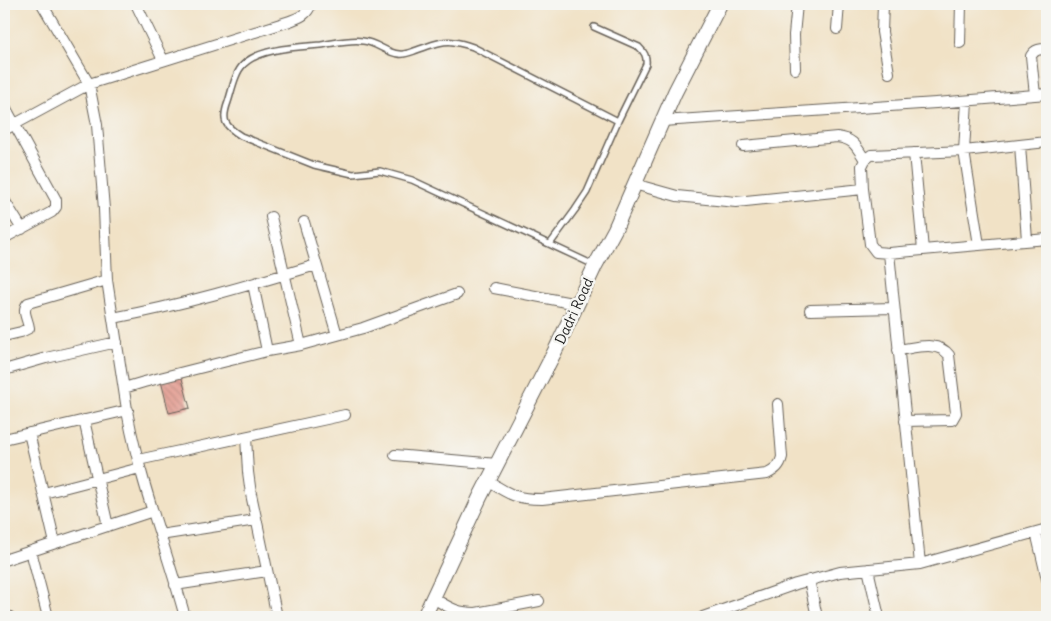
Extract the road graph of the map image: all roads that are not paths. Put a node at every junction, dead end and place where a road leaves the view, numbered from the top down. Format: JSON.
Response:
{"nodes":[{"id":1,"x":42,"y":4,"type":"edge"},
{"id":2,"x":136,"y":4,"type":"edge"},
{"id":3,"x":311,"y":4,"type":"edge"},
{"id":4,"x":720,"y":4,"type":"edge"},
{"id":5,"x":796,"y":4,"type":"edge"},
{"id":6,"x":839,"y":4,"type":"edge"},
{"id":7,"x":883,"y":4,"type":"edge"},
{"id":8,"x":961,"y":4,"type":"edge"},
{"id":9,"x":594,"y":27,"type":"dead end"},
{"id":10,"x":837,"y":29,"type":"dead end"},
{"id":11,"x":960,"y":43,"type":"dead end"},
{"id":12,"x":1047,"y":49,"type":"edge"},
{"id":13,"x":163,"y":60,"type":"junction"},
{"id":14,"x":795,"y":69,"type":"dead end"},
{"id":15,"x":890,"y":73,"type":"dead end"},
{"id":16,"x":89,"y":84,"type":"junction"},
{"id":17,"x":1047,"y":94,"type":"edge"},
{"id":18,"x":1035,"y":95,"type":"junction"},
{"id":19,"x":967,"y":101,"type":"junction"},
{"id":20,"x":4,"y":105,"type":"edge"},
{"id":21,"x":618,"y":121,"type":"junction"},
{"id":22,"x":662,"y":121,"type":"junction"},
{"id":23,"x":14,"y":124,"type":"junction"},
{"id":24,"x":4,"y":130,"type":"edge"},
{"id":25,"x":1047,"y":142,"type":"edge"},
{"id":26,"x":1020,"y":145,"type":"junction"},
{"id":27,"x":743,"y":146,"type":"dead end"},
{"id":28,"x":964,"y":151,"type":"junction"},
{"id":29,"x":914,"y":153,"type":"junction"},
{"id":30,"x":865,"y":160,"type":"junction"},
{"id":31,"x":634,"y":184,"type":"junction"},
{"id":32,"x":863,"y":189,"type":"junction"},
{"id":33,"x":4,"y":200,"type":"edge"},
{"id":34,"x":271,"y":216,"type":"dead end"},
{"id":35,"x":304,"y":222,"type":"dead end"},
{"id":36,"x":22,"y":229,"type":"junction"},
{"id":37,"x":4,"y":238,"type":"edge"},
{"id":38,"x":1047,"y":238,"type":"edge"},
{"id":39,"x":1027,"y":240,"type":"junction"},
{"id":40,"x":550,"y":244,"type":"junction"},
{"id":41,"x":979,"y":245,"type":"junction"},
{"id":42,"x":923,"y":250,"type":"junction"},
{"id":43,"x":888,"y":253,"type":"junction"},
{"id":44,"x":316,"y":265,"type":"junction"},
{"id":45,"x":595,"y":266,"type":"junction"},
{"id":46,"x":284,"y":274,"type":"junction"},
{"id":47,"x":107,"y":280,"type":"junction"},
{"id":48,"x":253,"y":284,"type":"junction"},
{"id":49,"x":494,"y":288,"type":"dead end"},
{"id":50,"x":457,"y":294,"type":"dead end"},
{"id":51,"x":577,"y":304,"type":"junction"},
{"id":52,"x":894,"y":308,"type":"junction"},
{"id":53,"x":810,"y":310,"type":"dead end"},
{"id":54,"x":113,"y":318,"type":"junction"},
{"id":55,"x":337,"y":335,"type":"junction"},
{"id":56,"x":4,"y":336,"type":"edge"},
{"id":57,"x":117,"y":342,"type":"junction"},
{"id":58,"x":301,"y":345,"type":"junction"},
{"id":59,"x":898,"y":350,"type":"junction"},
{"id":60,"x":267,"y":351,"type":"junction"},
{"id":61,"x":4,"y":370,"type":"edge"},
{"id":62,"x":124,"y":388,"type":"junction"},
{"id":63,"x":778,"y":404,"type":"dead end"},
{"id":64,"x":128,"y":410,"type":"junction"},
{"id":65,"x":345,"y":415,"type":"dead end"},
{"id":66,"x":84,"y":420,"type":"junction"},
{"id":67,"x":905,"y":421,"type":"junction"},
{"id":68,"x":29,"y":433,"type":"junction"},
{"id":69,"x":246,"y":437,"type":"junction"},
{"id":70,"x":4,"y":439,"type":"edge"},
{"id":71,"x":395,"y":455,"type":"dead end"},
{"id":72,"x":139,"y":464,"type":"junction"},
{"id":73,"x":497,"y":464,"type":"junction"},
{"id":74,"x":98,"y":479,"type":"junction"},
{"id":75,"x":488,"y":481,"type":"junction"},
{"id":76,"x":44,"y":493,"type":"junction"},
{"id":77,"x":153,"y":511,"type":"junction"},
{"id":78,"x":256,"y":520,"type":"junction"},
{"id":79,"x":108,"y":526,"type":"junction"},
{"id":80,"x":1047,"y":529,"type":"edge"},
{"id":81,"x":1036,"y":532,"type":"junction"},
{"id":82,"x":160,"y":535,"type":"junction"},
{"id":83,"x":55,"y":543,"type":"junction"},
{"id":84,"x":31,"y":551,"type":"junction"},
{"id":85,"x":4,"y":560,"type":"edge"},
{"id":86,"x":920,"y":564,"type":"junction"},
{"id":87,"x":868,"y":569,"type":"junction"},
{"id":88,"x":267,"y":571,"type":"junction"},
{"id":89,"x":1047,"y":579,"type":"edge"},
{"id":90,"x":810,"y":580,"type":"junction"},
{"id":91,"x":175,"y":585,"type":"junction"},
{"id":92,"x":433,"y":598,"type":"junction"},
{"id":93,"x":539,"y":601,"type":"dead end"},
{"id":94,"x":4,"y":614,"type":"edge"},
{"id":95,"x":9,"y":617,"type":"edge"},
{"id":96,"x":48,"y":617,"type":"edge"},
{"id":97,"x":185,"y":617,"type":"edge"},
{"id":98,"x":276,"y":617,"type":"edge"},
{"id":99,"x":424,"y":617,"type":"edge"},
{"id":100,"x":703,"y":617,"type":"edge"},
{"id":101,"x":817,"y":617,"type":"edge"},
{"id":102,"x":879,"y":617,"type":"edge"}],
"edges":[{"from":1,"to":16,"type":"street"},
{"from":2,"to":13,"type":"street"},
{"from":3,"to":13,"type":"street"},
{"from":4,"to":22,"type":"main road","name":"Dadri Road"},
{"from":5,"to":14,"type":"street"},
{"from":6,"to":10,"type":"street"},
{"from":7,"to":15,"type":"street"},
{"from":8,"to":11,"type":"street"},
{"from":9,"to":21,"type":"lane"},
{"from":12,"to":18,"type":"street"},
{"from":13,"to":16,"type":"street"},
{"from":16,"to":23,"type":"street"},
{"from":16,"to":47,"type":"street"},
{"from":17,"to":18,"type":"street"},
{"from":18,"to":19,"type":"street"},
{"from":19,"to":22,"type":"street"},
{"from":19,"to":28,"type":"street"},
{"from":20,"to":23,"type":"street"},
{"from":21,"to":40,"type":"lane"},
{"from":21,"to":40,"type":"lane"},
{"from":22,"to":31,"type":"main road","name":"Dadri Road"},
{"from":23,"to":24,"type":"street"},
{"from":23,"to":36,"type":"street"},
{"from":25,"to":26,"type":"street"},
{"from":26,"to":28,"type":"street"},
{"from":26,"to":39,"type":"street"},
{"from":27,"to":30,"type":"street"},
{"from":28,"to":29,"type":"street"},
{"from":28,"to":41,"type":"street"},
{"from":29,"to":30,"type":"street"},
{"from":29,"to":42,"type":"street"},
{"from":30,"to":32,"type":"street"},
{"from":31,"to":32,"type":"street"},
{"from":31,"to":45,"type":"main road","name":"Dadri Road"},
{"from":32,"to":43,"type":"street"},
{"from":33,"to":36,"type":"street"},
{"from":34,"to":46,"type":"street"},
{"from":35,"to":44,"type":"street"},
{"from":36,"to":37,"type":"street"},
{"from":38,"to":39,"type":"street"},
{"from":39,"to":41,"type":"street"},
{"from":40,"to":45,"type":"lane"},
{"from":41,"to":42,"type":"street"},
{"from":42,"to":43,"type":"street"},
{"from":43,"to":52,"type":"street"},
{"from":44,"to":46,"type":"street"},
{"from":44,"to":55,"type":"street"},
{"from":45,"to":51,"type":"main road","name":"Dadri Road"},
{"from":46,"to":48,"type":"street"},
{"from":46,"to":58,"type":"street"},
{"from":47,"to":54,"type":"street"},
{"from":47,"to":56,"type":"street"},
{"from":48,"to":54,"type":"street"},
{"from":48,"to":60,"type":"street"},
{"from":49,"to":51,"type":"street"},
{"from":50,"to":55,"type":"street"},
{"from":51,"to":73,"type":"main road","name":"Dadri Road"},
{"from":52,"to":53,"type":"street"},
{"from":52,"to":59,"type":"street"},
{"from":54,"to":57,"type":"street"},
{"from":55,"to":58,"type":"street"},
{"from":57,"to":61,"type":"street"},
{"from":57,"to":62,"type":"street"},
{"from":58,"to":60,"type":"street"},
{"from":59,"to":67,"type":"street"},
{"from":59,"to":67,"type":"street"},
{"from":60,"to":62,"type":"street"},
{"from":62,"to":64,"type":"street"},
{"from":63,"to":75,"type":"street"},
{"from":64,"to":66,"type":"street"},
{"from":64,"to":72,"type":"street"},
{"from":65,"to":69,"type":"street"},
{"from":66,"to":68,"type":"street"},
{"from":66,"to":74,"type":"street"},
{"from":67,"to":86,"type":"street"},
{"from":68,"to":70,"type":"street"},
{"from":68,"to":76,"type":"street"},
{"from":69,"to":72,"type":"street"},
{"from":69,"to":78,"type":"street"},
{"from":71,"to":73,"type":"street"},
{"from":72,"to":74,"type":"street"},
{"from":72,"to":77,"type":"street"},
{"from":73,"to":75,"type":"main road","name":"Dadri Road"},
{"from":74,"to":76,"type":"street"},
{"from":74,"to":79,"type":"street"},
{"from":75,"to":92,"type":"main road","name":"Dadri Road"},
{"from":76,"to":83,"type":"street"},
{"from":77,"to":79,"type":"street"},
{"from":77,"to":82,"type":"street"},
{"from":78,"to":82,"type":"street"},
{"from":78,"to":88,"type":"street"},
{"from":79,"to":83,"type":"street"},
{"from":80,"to":81,"type":"street"},
{"from":81,"to":86,"type":"street"},
{"from":81,"to":89,"type":"street"},
{"from":82,"to":91,"type":"street"},
{"from":83,"to":84,"type":"street"},
{"from":84,"to":85,"type":"street"},
{"from":84,"to":96,"type":"street"},
{"from":86,"to":87,"type":"street"},
{"from":87,"to":90,"type":"street"},
{"from":87,"to":102,"type":"street"},
{"from":88,"to":91,"type":"street"},
{"from":88,"to":98,"type":"street"},
{"from":90,"to":100,"type":"street"},
{"from":90,"to":101,"type":"street"},
{"from":91,"to":97,"type":"street"},
{"from":92,"to":93,"type":"street"},
{"from":92,"to":99,"type":"main road","name":"Dadri Road"},
{"from":94,"to":95,"type":"street"}]}
